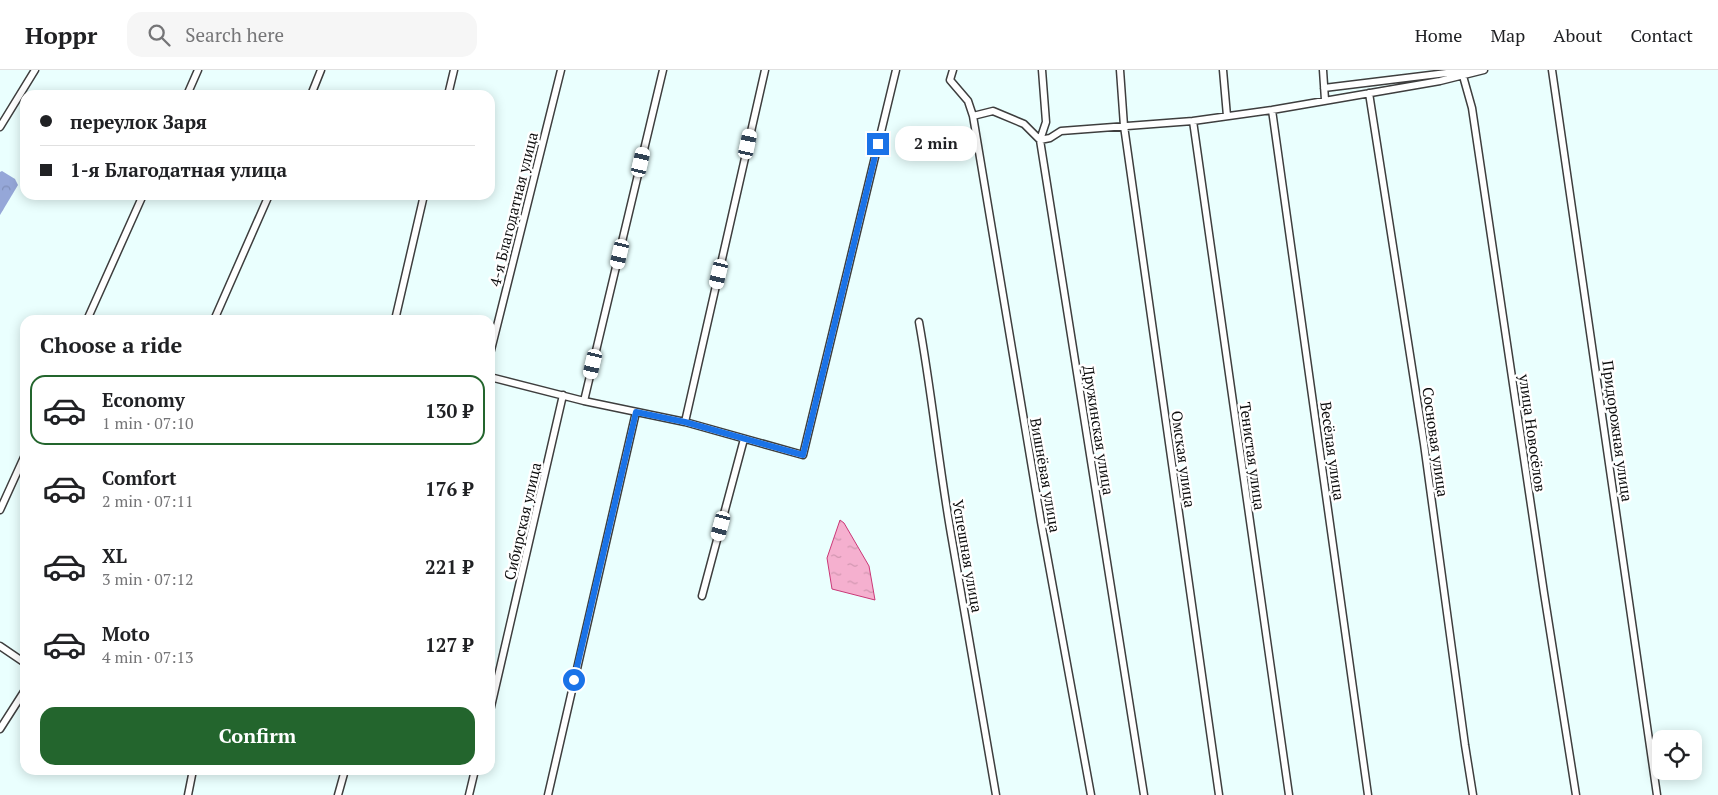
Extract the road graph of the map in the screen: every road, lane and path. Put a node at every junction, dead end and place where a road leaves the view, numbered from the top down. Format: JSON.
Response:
{"nodes":[{"id":1,"x":35,"y":70,"type":"edge"},
{"id":2,"x":198,"y":70,"type":"edge"},
{"id":3,"x":320,"y":70,"type":"edge"},
{"id":4,"x":454,"y":70,"type":"edge"},
{"id":5,"x":561,"y":70,"type":"edge"},
{"id":6,"x":663,"y":70,"type":"edge"},
{"id":7,"x":765,"y":70,"type":"edge"},
{"id":8,"x":896,"y":70,"type":"edge"},
{"id":9,"x":953,"y":70,"type":"edge"},
{"id":10,"x":1042,"y":70,"type":"edge"},
{"id":11,"x":1120,"y":70,"type":"edge"},
{"id":12,"x":1223,"y":70,"type":"edge"},
{"id":13,"x":1323,"y":70,"type":"edge"},
{"id":14,"x":1471,"y":70,"type":"edge"},
{"id":15,"x":1484,"y":70,"type":"edge"},
{"id":16,"x":1552,"y":70,"type":"edge"},
{"id":17,"x":1421,"y":73,"type":"edge"},
{"id":18,"x":1450,"y":74,"type":"junction"},
{"id":19,"x":1463,"y":76,"type":"junction"},
{"id":20,"x":1324,"y":88,"type":"junction"},
{"id":21,"x":23,"y":90,"type":"edge"},
{"id":22,"x":189,"y":90,"type":"edge"},
{"id":23,"x":312,"y":90,"type":"edge"},
{"id":24,"x":449,"y":90,"type":"edge"},
{"id":25,"x":1369,"y":93,"type":"junction"},
{"id":26,"x":20,"y":94,"type":"edge"},
{"id":27,"x":1326,"y":100,"type":"junction"},
{"id":28,"x":1272,"y":110,"type":"junction"},
{"id":29,"x":973,"y":116,"type":"junction"},
{"id":30,"x":1227,"y":116,"type":"junction"},
{"id":31,"x":1193,"y":121,"type":"junction"},
{"id":32,"x":1124,"y":126,"type":"junction"},
{"id":33,"x":0,"y":127,"type":"edge"},
{"id":34,"x":1040,"y":140,"type":"junction"},
{"id":35,"x":141,"y":200,"type":"edge"},
{"id":36,"x":267,"y":200,"type":"edge"},
{"id":37,"x":423,"y":200,"type":"edge"},
{"id":38,"x":89,"y":315,"type":"edge"},
{"id":39,"x":216,"y":315,"type":"edge"},
{"id":40,"x":396,"y":315,"type":"edge"},
{"id":41,"x":919,"y":322,"type":"dead end"},
{"id":42,"x":495,"y":334,"type":"edge"},
{"id":43,"x":495,"y":378,"type":"edge"},
{"id":44,"x":563,"y":395,"type":"junction"},
{"id":45,"x":584,"y":401,"type":"junction"},
{"id":46,"x":636,"y":412,"type":"junction"},
{"id":47,"x":685,"y":422,"type":"junction"},
{"id":48,"x":744,"y":440,"type":"junction"},
{"id":49,"x":20,"y":466,"type":"edge"},
{"id":50,"x":0,"y":510,"type":"edge"},
{"id":51,"x":702,"y":596,"type":"dead end"},
{"id":52,"x":0,"y":646,"type":"edge"},
{"id":53,"x":20,"y":660,"type":"edge"},
{"id":54,"x":495,"y":689,"type":"edge"},
{"id":55,"x":20,"y":698,"type":"edge"},
{"id":56,"x":0,"y":729,"type":"edge"},
{"id":57,"x":192,"y":775,"type":"edge"},
{"id":58,"x":344,"y":775,"type":"edge"},
{"id":59,"x":474,"y":775,"type":"edge"},
{"id":60,"x":188,"y":795,"type":"edge"},
{"id":61,"x":338,"y":795,"type":"edge"},
{"id":62,"x":469,"y":795,"type":"edge"},
{"id":63,"x":548,"y":795,"type":"edge"},
{"id":64,"x":996,"y":795,"type":"edge"},
{"id":65,"x":1091,"y":795,"type":"edge"},
{"id":66,"x":1144,"y":795,"type":"edge"},
{"id":67,"x":1219,"y":795,"type":"edge"},
{"id":68,"x":1289,"y":795,"type":"edge"},
{"id":69,"x":1368,"y":795,"type":"edge"},
{"id":70,"x":1473,"y":795,"type":"edge"},
{"id":71,"x":1576,"y":795,"type":"edge"},
{"id":72,"x":1657,"y":795,"type":"edge"}],
"edges":[{"from":1,"to":21,"type":"street"},
{"from":2,"to":22,"type":"street"},
{"from":3,"to":23,"type":"street"},
{"from":4,"to":24,"type":"street"},
{"from":5,"to":42,"type":"street","name":"4-я Благодатная улица"},
{"from":6,"to":45,"type":"street"},
{"from":7,"to":47,"type":"street"},
{"from":8,"to":48,"type":"street"},
{"from":9,"to":29,"type":"street","name":"Вишнёвая улица"},
{"from":10,"to":34,"type":"street","name":"Дружинская улица"},
{"from":11,"to":32,"type":"street","name":"Омская улица"},
{"from":12,"to":30,"type":"street"},
{"from":13,"to":20,"type":"street"},
{"from":14,"to":18,"type":"street"},
{"from":15,"to":19,"type":"street"},
{"from":16,"to":72,"type":"street","name":"Придорожная улица"},
{"from":17,"to":18,"type":"street"},
{"from":17,"to":20,"type":"street"},
{"from":18,"to":19,"type":"street"},
{"from":19,"to":25,"type":"street"},
{"from":19,"to":71,"type":"street","name":"улица Новосёлов"},
{"from":20,"to":27,"type":"street"},
{"from":25,"to":27,"type":"street"},
{"from":25,"to":70,"type":"street","name":"Сосновая улица"},
{"from":26,"to":33,"type":"street"},
{"from":27,"to":28,"type":"street"},
{"from":28,"to":30,"type":"street"},
{"from":28,"to":69,"type":"street","name":"Весёлая улица"},
{"from":29,"to":34,"type":"street"},
{"from":29,"to":65,"type":"street","name":"Вишнёвая улица"},
{"from":30,"to":31,"type":"street"},
{"from":31,"to":32,"type":"street"},
{"from":31,"to":68,"type":"street","name":"Тенистая улица"},
{"from":32,"to":34,"type":"street"},
{"from":32,"to":67,"type":"street","name":"Омская улица"},
{"from":34,"to":66,"type":"street","name":"Дружинская улица"},
{"from":35,"to":38,"type":"street"},
{"from":36,"to":39,"type":"street"},
{"from":37,"to":40,"type":"street"},
{"from":41,"to":64,"type":"street","name":"Успешная улица"},
{"from":43,"to":44,"type":"street"},
{"from":44,"to":45,"type":"street"},
{"from":44,"to":54,"type":"street","name":"Сибирская улица"},
{"from":45,"to":46,"type":"street"},
{"from":46,"to":47,"type":"street"},
{"from":46,"to":63,"type":"street"},
{"from":47,"to":48,"type":"street"},
{"from":48,"to":51,"type":"street"},
{"from":49,"to":50,"type":"street"},
{"from":52,"to":53,"type":"street"},
{"from":55,"to":56,"type":"street"},
{"from":57,"to":60,"type":"street"},
{"from":58,"to":61,"type":"street"},
{"from":59,"to":62,"type":"street"}]}
